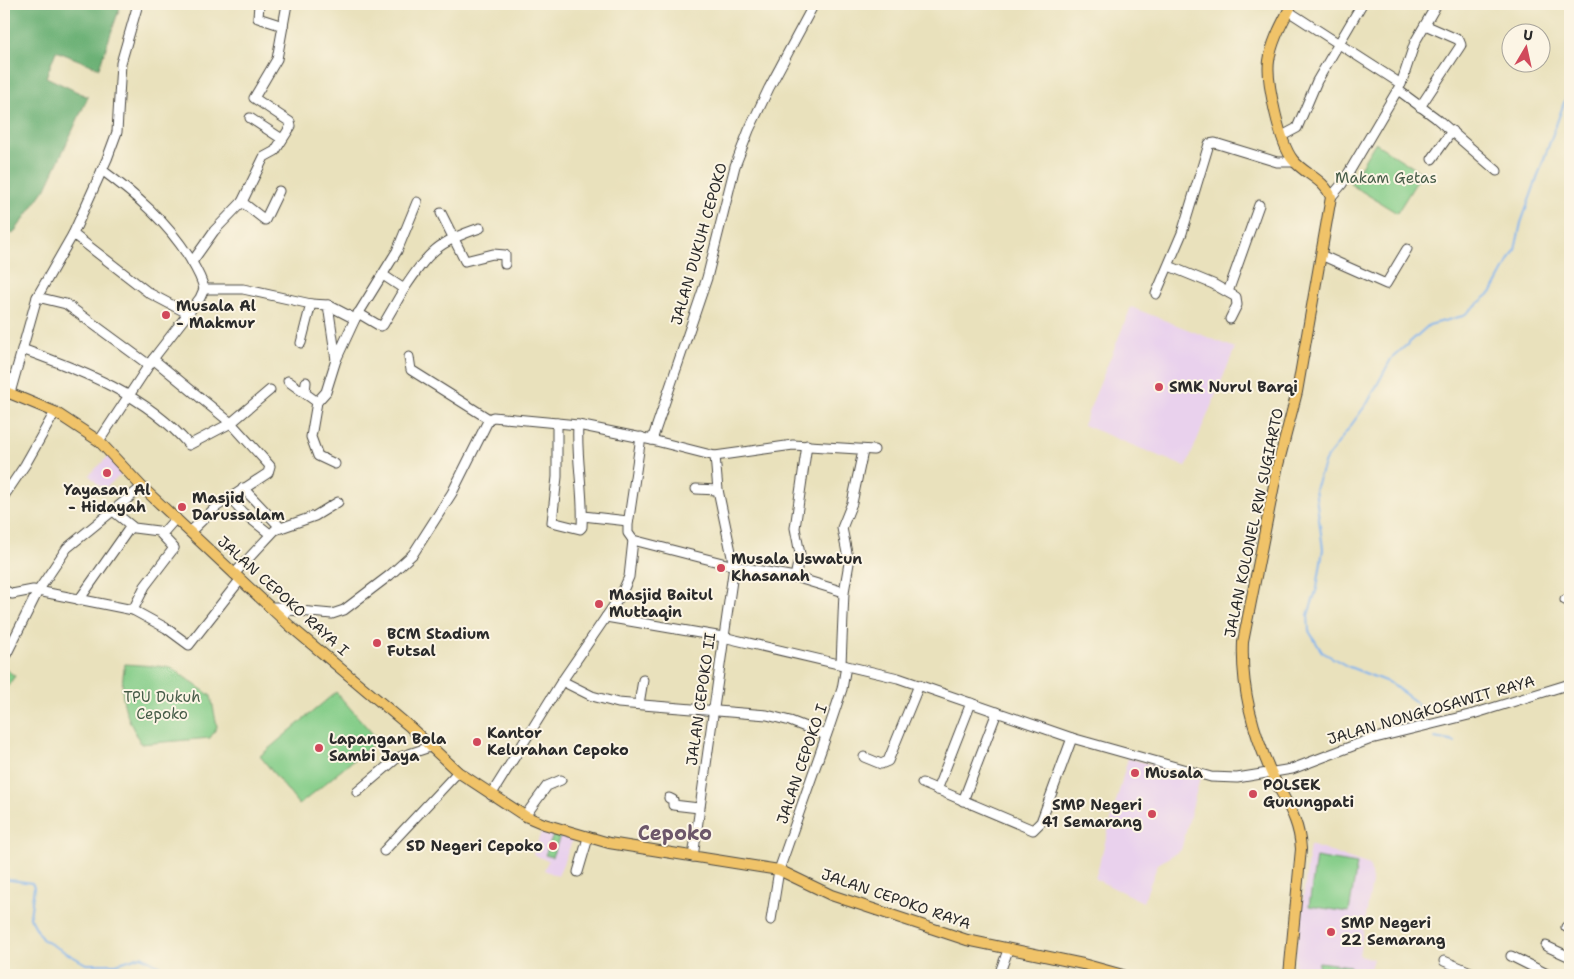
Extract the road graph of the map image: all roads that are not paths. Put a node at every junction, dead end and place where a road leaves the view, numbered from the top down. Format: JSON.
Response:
{"nodes":[{"id":1,"x":138,"y":4,"type":"edge"},
{"id":2,"x":259,"y":4,"type":"edge"},
{"id":3,"x":287,"y":4,"type":"edge"},
{"id":4,"x":814,"y":4,"type":"edge"},
{"id":5,"x":1362,"y":4,"type":"edge"},
{"id":6,"x":1437,"y":4,"type":"edge"},
{"id":7,"x":1290,"y":7,"type":"edge"},
{"id":8,"x":1425,"y":25,"type":"junction"},
{"id":9,"x":283,"y":26,"type":"junction"},
{"id":10,"x":1339,"y":44,"type":"junction"},
{"id":11,"x":1400,"y":87,"type":"junction"},
{"id":12,"x":1420,"y":106,"type":"junction"},
{"id":13,"x":250,"y":118,"type":"dead end"},
{"id":14,"x":1452,"y":131,"type":"junction"},
{"id":15,"x":1282,"y":136,"type":"junction"},
{"id":16,"x":282,"y":139,"type":"junction"},
{"id":17,"x":1432,"y":159,"type":"dead end"},
{"id":18,"x":1294,"y":162,"type":"junction"},
{"id":19,"x":102,"y":170,"type":"junction"},
{"id":20,"x":1496,"y":171,"type":"dead end"},
{"id":21,"x":279,"y":191,"type":"dead end"},
{"id":22,"x":1331,"y":197,"type":"junction"},
{"id":23,"x":242,"y":202,"type":"junction"},
{"id":24,"x":417,"y":202,"type":"dead end"},
{"id":25,"x":1259,"y":205,"type":"dead end"},
{"id":26,"x":441,"y":212,"type":"dead end"},
{"id":27,"x":480,"y":228,"type":"dead end"},
{"id":28,"x":73,"y":234,"type":"junction"},
{"id":29,"x":452,"y":237,"type":"junction"},
{"id":30,"x":1407,"y":249,"type":"dead end"},
{"id":31,"x":1322,"y":256,"type":"junction"},
{"id":32,"x":192,"y":262,"type":"junction"},
{"id":33,"x":505,"y":264,"type":"dead end"},
{"id":34,"x":1168,"y":266,"type":"junction"},
{"id":35,"x":383,"y":275,"type":"junction"},
{"id":36,"x":204,"y":289,"type":"junction"},
{"id":37,"x":404,"y":289,"type":"junction"},
{"id":38,"x":1228,"y":292,"type":"junction"},
{"id":39,"x":1156,"y":294,"type":"dead end"},
{"id":40,"x":37,"y":297,"type":"junction"},
{"id":41,"x":311,"y":304,"type":"junction"},
{"id":42,"x":328,"y":306,"type":"junction"},
{"id":43,"x":187,"y":314,"type":"junction"},
{"id":44,"x":357,"y":316,"type":"junction"},
{"id":45,"x":1230,"y":319,"type":"dead end"},
{"id":46,"x":302,"y":343,"type":"dead end"},
{"id":47,"x":22,"y":349,"type":"junction"},
{"id":48,"x":409,"y":357,"type":"dead end"},
{"id":49,"x":336,"y":360,"type":"junction"},
{"id":50,"x":151,"y":362,"type":"junction"},
{"id":51,"x":288,"y":381,"type":"dead end"},
{"id":52,"x":306,"y":382,"type":"dead end"},
{"id":53,"x":270,"y":390,"type":"dead end"},
{"id":54,"x":7,"y":392,"type":"edge"},
{"id":55,"x":305,"y":392,"type":"junction"},
{"id":56,"x":129,"y":395,"type":"junction"},
{"id":57,"x":318,"y":402,"type":"junction"},
{"id":58,"x":55,"y":412,"type":"junction"},
{"id":59,"x":489,"y":419,"type":"junction"},
{"id":60,"x":231,"y":423,"type":"junction"},
{"id":61,"x":557,"y":423,"type":"junction"},
{"id":62,"x":578,"y":425,"type":"junction"},
{"id":63,"x":641,"y":437,"type":"junction"},
{"id":64,"x":99,"y":440,"type":"junction"},
{"id":65,"x":652,"y":440,"type":"junction"},
{"id":66,"x":807,"y":444,"type":"junction"},
{"id":67,"x":874,"y":450,"type":"dead end"},
{"id":68,"x":863,"y":451,"type":"junction"},
{"id":69,"x":715,"y":456,"type":"junction"},
{"id":70,"x":335,"y":464,"type":"dead end"},
{"id":71,"x":142,"y":487,"type":"junction"},
{"id":72,"x":243,"y":488,"type":"junction"},
{"id":73,"x":696,"y":489,"type":"dead end"},
{"id":74,"x":718,"y":490,"type":"junction"},
{"id":75,"x":4,"y":496,"type":"edge"},
{"id":76,"x":229,"y":497,"type":"junction"},
{"id":77,"x":338,"y":502,"type":"dead end"},
{"id":78,"x":113,"y":511,"type":"junction"},
{"id":79,"x":583,"y":516,"type":"junction"},
{"id":80,"x":176,"y":518,"type":"junction"},
{"id":81,"x":628,"y":522,"type":"junction"},
{"id":82,"x":131,"y":526,"type":"junction"},
{"id":83,"x":280,"y":527,"type":"junction"},
{"id":84,"x":190,"y":532,"type":"junction"},
{"id":85,"x":162,"y":534,"type":"junction"},
{"id":86,"x":270,"y":534,"type":"junction"},
{"id":87,"x":633,"y":540,"type":"junction"},
{"id":88,"x":734,"y":566,"type":"junction"},
{"id":89,"x":237,"y":577,"type":"junction"},
{"id":90,"x":795,"y":577,"type":"junction"},
{"id":91,"x":4,"y":590,"type":"edge"},
{"id":92,"x":38,"y":591,"type":"junction"},
{"id":93,"x":844,"y":592,"type":"junction"},
{"id":94,"x":80,"y":600,"type":"junction"},
{"id":95,"x":133,"y":610,"type":"junction"},
{"id":96,"x":285,"y":614,"type":"junction"},
{"id":97,"x":606,"y":616,"type":"junction"},
{"id":98,"x":724,"y":637,"type":"junction"},
{"id":99,"x":4,"y":659,"type":"edge"},
{"id":100,"x":843,"y":665,"type":"junction"},
{"id":101,"x":643,"y":680,"type":"dead end"},
{"id":102,"x":562,"y":681,"type":"junction"},
{"id":103,"x":1570,"y":684,"type":"edge"},
{"id":104,"x":920,"y":686,"type":"junction"},
{"id":105,"x":971,"y":703,"type":"junction"},
{"id":106,"x":639,"y":704,"type":"junction"},
{"id":107,"x":713,"y":711,"type":"junction"},
{"id":108,"x":997,"y":712,"type":"junction"},
{"id":109,"x":826,"y":734,"type":"junction"},
{"id":110,"x":1072,"y":738,"type":"junction"},
{"id":111,"x":430,"y":747,"type":"junction"},
{"id":112,"x":864,"y":757,"type":"dead end"},
{"id":113,"x":458,"y":772,"type":"junction"},
{"id":114,"x":1272,"y":774,"type":"junction"},
{"id":115,"x":560,"y":780,"type":"dead end"},
{"id":116,"x":922,"y":783,"type":"dead end"},
{"id":117,"x":937,"y":790,"type":"junction"},
{"id":118,"x":358,"y":792,"type":"dead end"},
{"id":119,"x":491,"y":794,"type":"junction"},
{"id":120,"x":669,"y":798,"type":"dead end"},
{"id":121,"x":963,"y":801,"type":"junction"},
{"id":122,"x":699,"y":808,"type":"junction"},
{"id":123,"x":525,"y":816,"type":"junction"},
{"id":124,"x":588,"y":838,"type":"junction"},
{"id":125,"x":384,"y":852,"type":"dead end"},
{"id":126,"x":693,"y":857,"type":"junction"},
{"id":127,"x":779,"y":870,"type":"junction"},
{"id":128,"x":578,"y":872,"type":"dead end"},
{"id":129,"x":771,"y":920,"type":"dead end"},
{"id":130,"x":1546,"y":946,"type":"dead end"},
{"id":131,"x":1008,"y":950,"type":"junction"},
{"id":132,"x":1512,"y":956,"type":"dead end"},
{"id":133,"x":1570,"y":957,"type":"edge"},
{"id":134,"x":1444,"y":961,"type":"dead end"},
{"id":135,"x":998,"y":975,"type":"edge"},
{"id":136,"x":1123,"y":975,"type":"edge"},
{"id":137,"x":1288,"y":975,"type":"edge"},
{"id":138,"x":1478,"y":975,"type":"edge"},
{"id":139,"x":1549,"y":975,"type":"edge"}],
"edges":[{"from":1,"to":19,"type":"street"},
{"from":2,"to":9,"type":"street"},
{"from":3,"to":9,"type":"street"},
{"from":4,"to":65,"type":"street","name":"JALAN DUKUH CEPOKO"},
{"from":5,"to":10,"type":"street"},
{"from":6,"to":8,"type":"street"},
{"from":7,"to":10,"type":"street"},
{"from":7,"to":15,"type":"main road"},
{"from":8,"to":11,"type":"street"},
{"from":8,"to":12,"type":"street"},
{"from":9,"to":16,"type":"street"},
{"from":10,"to":11,"type":"street"},
{"from":10,"to":15,"type":"street"},
{"from":11,"to":12,"type":"street"},
{"from":11,"to":22,"type":"street"},
{"from":12,"to":14,"type":"street"},
{"from":13,"to":16,"type":"street"},
{"from":14,"to":17,"type":"street"},
{"from":14,"to":20,"type":"street"},
{"from":15,"to":18,"type":"main road"},
{"from":16,"to":23,"type":"street"},
{"from":18,"to":22,"type":"main road"},
{"from":18,"to":34,"type":"street"},
{"from":19,"to":28,"type":"street"},
{"from":19,"to":32,"type":"street"},
{"from":21,"to":23,"type":"street"},
{"from":22,"to":31,"type":"main road","name":"JALAN KOLONEL RW SUGIARTO"},
{"from":23,"to":32,"type":"street"},
{"from":24,"to":35,"type":"street"},
{"from":25,"to":38,"type":"street"},
{"from":26,"to":29,"type":"street"},
{"from":27,"to":29,"type":"street"},
{"from":28,"to":40,"type":"street"},
{"from":28,"to":43,"type":"street"},
{"from":29,"to":33,"type":"street"},
{"from":29,"to":37,"type":"street"},
{"from":30,"to":31,"type":"street"},
{"from":31,"to":114,"type":"main road","name":"JALAN KOLONEL RW SUGIARTO"},
{"from":32,"to":36,"type":"street"},
{"from":34,"to":38,"type":"street"},
{"from":34,"to":39,"type":"street"},
{"from":35,"to":37,"type":"street"},
{"from":35,"to":44,"type":"street"},
{"from":36,"to":41,"type":"street"},
{"from":36,"to":43,"type":"street"},
{"from":37,"to":44,"type":"street"},
{"from":38,"to":45,"type":"street"},
{"from":40,"to":47,"type":"street"},
{"from":40,"to":50,"type":"street"},
{"from":41,"to":42,"type":"street"},
{"from":41,"to":46,"type":"street"},
{"from":42,"to":44,"type":"street"},
{"from":42,"to":49,"type":"street"},
{"from":43,"to":50,"type":"street"},
{"from":44,"to":49,"type":"street"},
{"from":47,"to":54,"type":"street"},
{"from":47,"to":56,"type":"street"},
{"from":48,"to":59,"type":"street"},
{"from":49,"to":57,"type":"street"},
{"from":50,"to":56,"type":"street"},
{"from":50,"to":60,"type":"street"},
{"from":51,"to":55,"type":"street"},
{"from":52,"to":55,"type":"street"},
{"from":53,"to":60,"type":"street"},
{"from":54,"to":58,"type":"main road","name":"JALAN CEPOKO RAYA I"},
{"from":55,"to":57,"type":"street"},
{"from":56,"to":60,"type":"street"},
{"from":56,"to":64,"type":"street"},
{"from":57,"to":70,"type":"street"},
{"from":58,"to":64,"type":"main road","name":"JALAN CEPOKO RAYA I"},
{"from":58,"to":75,"type":"street"},
{"from":59,"to":61,"type":"street"},
{"from":59,"to":96,"type":"street"},
{"from":60,"to":72,"type":"street"},
{"from":61,"to":62,"type":"street"},
{"from":61,"to":79,"type":"street"},
{"from":62,"to":63,"type":"street"},
{"from":62,"to":79,"type":"street"},
{"from":63,"to":65,"type":"street"},
{"from":63,"to":81,"type":"street"},
{"from":64,"to":71,"type":"main road","name":"JALAN CEPOKO RAYA I"},
{"from":65,"to":69,"type":"street"},
{"from":66,"to":68,"type":"street"},
{"from":66,"to":69,"type":"street"},
{"from":66,"to":90,"type":"street"},
{"from":67,"to":68,"type":"street"},
{"from":68,"to":93,"type":"street"},
{"from":69,"to":74,"type":"street","name":"JALAN CEPOKO II"},
{"from":71,"to":78,"type":"street"},
{"from":71,"to":80,"type":"main road","name":"JALAN CEPOKO RAYA I"},
{"from":72,"to":76,"type":"street"},
{"from":72,"to":83,"type":"street"},
{"from":73,"to":74,"type":"street"},
{"from":74,"to":88,"type":"street","name":"JALAN CEPOKO II"},
{"from":76,"to":84,"type":"street"},
{"from":76,"to":86,"type":"street"},
{"from":77,"to":83,"type":"street"},
{"from":78,"to":82,"type":"street"},
{"from":78,"to":92,"type":"street"},
{"from":79,"to":81,"type":"street"},
{"from":80,"to":84,"type":"main road","name":"JALAN CEPOKO RAYA I"},
{"from":80,"to":85,"type":"street"},
{"from":81,"to":87,"type":"street"},
{"from":82,"to":85,"type":"street"},
{"from":82,"to":94,"type":"street"},
{"from":83,"to":86,"type":"street"},
{"from":84,"to":89,"type":"main road","name":"JALAN CEPOKO RAYA I"},
{"from":85,"to":95,"type":"street"},
{"from":86,"to":89,"type":"street"},
{"from":87,"to":88,"type":"street"},
{"from":87,"to":97,"type":"street"},
{"from":88,"to":90,"type":"street"},
{"from":88,"to":98,"type":"street","name":"JALAN CEPOKO II"},
{"from":89,"to":95,"type":"street"},
{"from":89,"to":96,"type":"main road","name":"JALAN CEPOKO RAYA I"},
{"from":90,"to":93,"type":"street"},
{"from":91,"to":92,"type":"street"},
{"from":92,"to":94,"type":"street"},
{"from":92,"to":99,"type":"street"},
{"from":93,"to":100,"type":"street"},
{"from":94,"to":95,"type":"street"},
{"from":96,"to":111,"type":"main road","name":"JALAN CEPOKO RAYA I"},
{"from":97,"to":98,"type":"street"},
{"from":97,"to":102,"type":"street"},
{"from":98,"to":100,"type":"street"},
{"from":98,"to":107,"type":"street","name":"JALAN CEPOKO II"},
{"from":100,"to":104,"type":"street"},
{"from":100,"to":109,"type":"street","name":"JALAN CEPOKO I"},
{"from":101,"to":106,"type":"street"},
{"from":102,"to":106,"type":"street"},
{"from":102,"to":119,"type":"street"},
{"from":103,"to":114,"type":"street","name":"JALAN NONGKOSAWIT RAYA"},
{"from":104,"to":105,"type":"street"},
{"from":104,"to":112,"type":"street"},
{"from":105,"to":108,"type":"street"},
{"from":105,"to":117,"type":"street"},
{"from":106,"to":107,"type":"street"},
{"from":107,"to":109,"type":"street"},
{"from":107,"to":122,"type":"street","name":"JALAN CEPOKO II"},
{"from":108,"to":110,"type":"street"},
{"from":108,"to":121,"type":"street"},
{"from":109,"to":127,"type":"street","name":"JALAN CEPOKO I"},
{"from":110,"to":114,"type":"street"},
{"from":110,"to":121,"type":"street"},
{"from":111,"to":113,"type":"main road","name":"JALAN CEPOKO RAYA I"},
{"from":111,"to":118,"type":"street"},
{"from":113,"to":119,"type":"main road","name":"JALAN CEPOKO RAYA I"},
{"from":113,"to":125,"type":"street"},
{"from":114,"to":137,"type":"main road","name":"JALAN KOLONEL RW SUGIARTO"},
{"from":115,"to":123,"type":"street"},
{"from":116,"to":117,"type":"street"},
{"from":117,"to":121,"type":"street"},
{"from":119,"to":123,"type":"main road","name":"JALAN CEPOKO RAYA"},
{"from":120,"to":122,"type":"street"},
{"from":122,"to":126,"type":"street","name":"JALAN CEPOKO II"},
{"from":123,"to":124,"type":"main road","name":"JALAN CEPOKO RAYA"},
{"from":124,"to":126,"type":"main road","name":"JALAN CEPOKO RAYA"},
{"from":124,"to":128,"type":"street"},
{"from":126,"to":127,"type":"main road","name":"JALAN CEPOKO RAYA"},
{"from":127,"to":129,"type":"street"},
{"from":127,"to":131,"type":"main road","name":"JALAN CEPOKO RAYA"},
{"from":130,"to":133,"type":"street"},
{"from":131,"to":135,"type":"street"},
{"from":131,"to":136,"type":"main road","name":"JALAN CEPOKO RAYA"},
{"from":132,"to":139,"type":"street"},
{"from":134,"to":138,"type":"street"}]}
